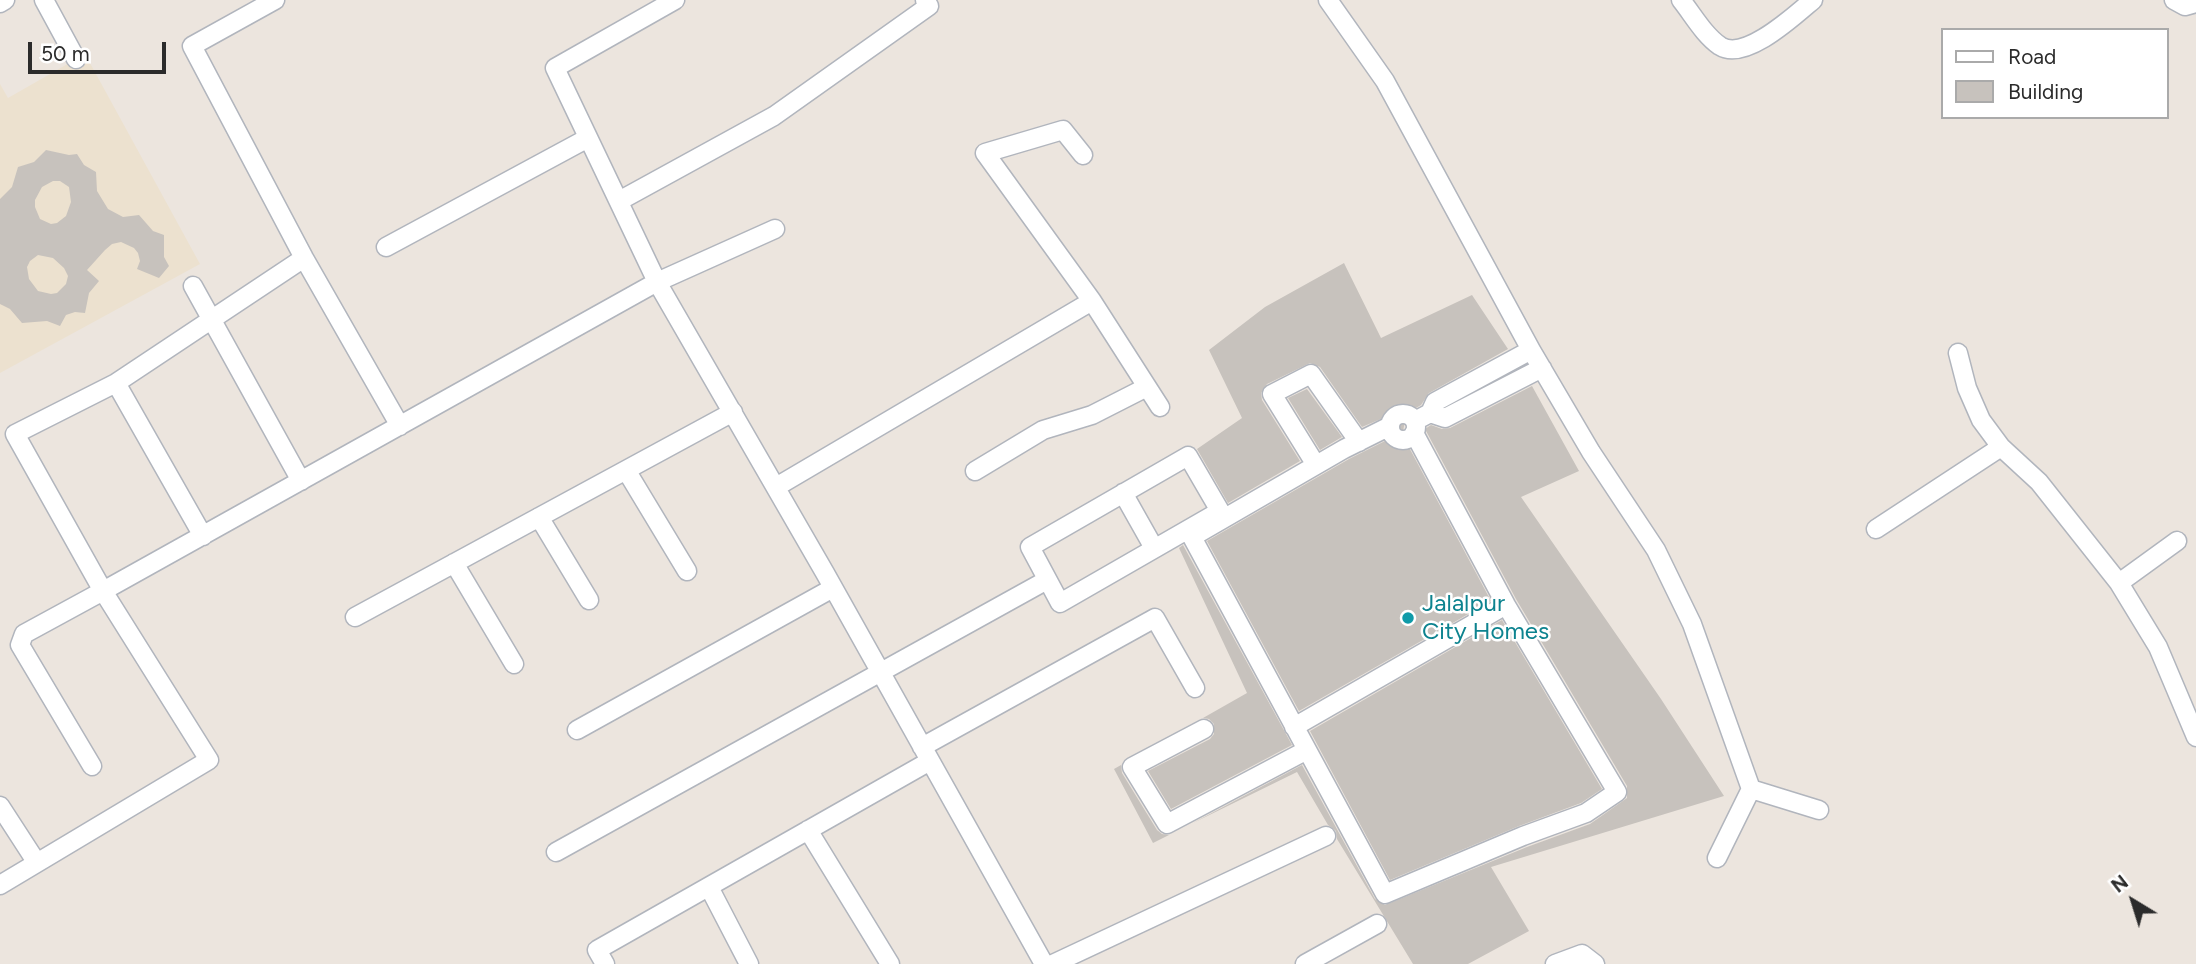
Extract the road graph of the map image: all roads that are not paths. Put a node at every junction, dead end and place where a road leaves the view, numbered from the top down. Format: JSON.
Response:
{"nodes":[{"id":1,"x":5,"y":0,"type":"edge"},
{"id":2,"x":44,"y":0,"type":"edge"},
{"id":3,"x":275,"y":0,"type":"edge"},
{"id":4,"x":675,"y":0,"type":"edge"},
{"id":5,"x":925,"y":0,"type":"edge"},
{"id":6,"x":1328,"y":0,"type":"edge"},
{"id":7,"x":1681,"y":0,"type":"edge"},
{"id":8,"x":1813,"y":0,"type":"edge"},
{"id":9,"x":2174,"y":0,"type":"edge"},
{"id":10,"x":0,"y":3,"type":"edge"},
{"id":11,"x":2196,"y":3,"type":"edge"},
{"id":12,"x":76,"y":59,"type":"dead end"},
{"id":13,"x":588,"y":138,"type":"junction"},
{"id":14,"x":1083,"y":155,"type":"dead end"},
{"id":15,"x":619,"y":201,"type":"junction"},
{"id":16,"x":775,"y":229,"type":"dead end"},
{"id":17,"x":386,"y":247,"type":"dead end"},
{"id":18,"x":304,"y":258,"type":"junction"},
{"id":19,"x":657,"y":282,"type":"junction"},
{"id":20,"x":192,"y":286,"type":"dead end"},
{"id":21,"x":1092,"y":301,"type":"junction"},
{"id":22,"x":211,"y":321,"type":"junction"},
{"id":23,"x":1531,"y":350,"type":"junction"},
{"id":24,"x":1958,"y":353,"type":"dead end"},
{"id":25,"x":1542,"y":368,"type":"junction"},
{"id":26,"x":116,"y":383,"type":"junction"},
{"id":27,"x":1147,"y":387,"type":"junction"},
{"id":28,"x":1160,"y":407,"type":"dead end"},
{"id":29,"x":733,"y":412,"type":"junction"},
{"id":30,"x":1420,"y":422,"type":"junction"},
{"id":31,"x":400,"y":426,"type":"junction"},
{"id":32,"x":1359,"y":442,"type":"junction"},
{"id":33,"x":2001,"y":447,"type":"junction"},
{"id":34,"x":1316,"y":465,"type":"junction"},
{"id":35,"x":626,"y":470,"type":"junction"},
{"id":36,"x":975,"y":471,"type":"dead end"},
{"id":37,"x":301,"y":481,"type":"junction"},
{"id":38,"x":776,"y":487,"type":"junction"},
{"id":39,"x":1123,"y":493,"type":"junction"},
{"id":40,"x":539,"y":517,"type":"junction"},
{"id":41,"x":1876,"y":529,"type":"dead end"},
{"id":42,"x":203,"y":536,"type":"junction"},
{"id":43,"x":2177,"y":541,"type":"dead end"},
{"id":44,"x":1154,"y":548,"type":"junction"},
{"id":45,"x":454,"y":563,"type":"junction"},
{"id":46,"x":687,"y":571,"type":"dead end"},
{"id":47,"x":1047,"y":580,"type":"junction"},
{"id":48,"x":2119,"y":583,"type":"junction"},
{"id":49,"x":833,"y":588,"type":"junction"},
{"id":50,"x":103,"y":591,"type":"junction"},
{"id":51,"x":589,"y":600,"type":"dead end"},
{"id":52,"x":1506,"y":605,"type":"junction"},
{"id":53,"x":355,"y":617,"type":"dead end"},
{"id":54,"x":514,"y":664,"type":"dead end"},
{"id":55,"x":880,"y":671,"type":"junction"},
{"id":56,"x":1195,"y":688,"type":"dead end"},
{"id":57,"x":1294,"y":727,"type":"junction"},
{"id":58,"x":1204,"y":729,"type":"dead end"},
{"id":59,"x":577,"y":730,"type":"dead end"},
{"id":60,"x":2196,"y":737,"type":"edge"},
{"id":61,"x":1307,"y":750,"type":"junction"},
{"id":62,"x":926,"y":754,"type":"junction"},
{"id":63,"x":92,"y":766,"type":"dead end"},
{"id":64,"x":1751,"y":789,"type":"junction"},
{"id":65,"x":0,"y":806,"type":"edge"},
{"id":66,"x":1819,"y":810,"type":"dead end"},
{"id":67,"x":808,"y":830,"type":"junction"},
{"id":68,"x":1326,"y":836,"type":"dead end"},
{"id":69,"x":555,"y":852,"type":"dead end"},
{"id":70,"x":1717,"y":858,"type":"dead end"},
{"id":71,"x":37,"y":863,"type":"junction"},
{"id":72,"x":0,"y":885,"type":"edge"},
{"id":73,"x":709,"y":887,"type":"junction"},
{"id":74,"x":1377,"y":924,"type":"dead end"},
{"id":75,"x":605,"y":964,"type":"edge"},
{"id":76,"x":749,"y":964,"type":"edge"},
{"id":77,"x":890,"y":964,"type":"edge"},
{"id":78,"x":1044,"y":964,"type":"edge"},
{"id":79,"x":1053,"y":964,"type":"edge"},
{"id":80,"x":1305,"y":964,"type":"edge"},
{"id":81,"x":1555,"y":964,"type":"edge"},
{"id":82,"x":1595,"y":964,"type":"edge"}],
"edges":[{"from":1,"to":10,"type":"street"},
{"from":2,"to":12,"type":"street"},
{"from":3,"to":18,"type":"street"},
{"from":4,"to":13,"type":"street"},
{"from":5,"to":15,"type":"street"},
{"from":6,"to":23,"type":"street"},
{"from":7,"to":8,"type":"street"},
{"from":9,"to":11,"type":"street"},
{"from":13,"to":15,"type":"street"},
{"from":13,"to":17,"type":"street"},
{"from":14,"to":21,"type":"street"},
{"from":15,"to":19,"type":"street"},
{"from":16,"to":19,"type":"street"},
{"from":18,"to":22,"type":"street"},
{"from":18,"to":31,"type":"street"},
{"from":19,"to":29,"type":"street"},
{"from":19,"to":31,"type":"street"},
{"from":20,"to":22,"type":"street"},
{"from":21,"to":27,"type":"street"},
{"from":21,"to":38,"type":"street"},
{"from":22,"to":26,"type":"street"},
{"from":22,"to":37,"type":"street"},
{"from":23,"to":25,"type":"street"},
{"from":23,"to":30,"type":"street"},
{"from":24,"to":33,"type":"street"},
{"from":25,"to":30,"type":"street"},
{"from":25,"to":64,"type":"street"},
{"from":26,"to":42,"type":"street"},
{"from":26,"to":50,"type":"street"},
{"from":27,"to":28,"type":"street"},
{"from":27,"to":36,"type":"street"},
{"from":29,"to":35,"type":"street"},
{"from":29,"to":38,"type":"street"},
{"from":30,"to":32,"type":"street"},
{"from":30,"to":52,"type":"street"},
{"from":31,"to":37,"type":"street"},
{"from":32,"to":34,"type":"street"},
{"from":32,"to":34,"type":"street"},
{"from":33,"to":41,"type":"street"},
{"from":33,"to":48,"type":"street"},
{"from":34,"to":57,"type":"street"},
{"from":35,"to":40,"type":"street"},
{"from":35,"to":46,"type":"street"},
{"from":37,"to":42,"type":"street"},
{"from":38,"to":49,"type":"street"},
{"from":39,"to":44,"type":"street"},
{"from":39,"to":44,"type":"street"},
{"from":39,"to":47,"type":"street"},
{"from":40,"to":45,"type":"street"},
{"from":40,"to":51,"type":"street"},
{"from":42,"to":50,"type":"street"},
{"from":43,"to":48,"type":"street"},
{"from":44,"to":47,"type":"street"},
{"from":45,"to":53,"type":"street"},
{"from":45,"to":54,"type":"street"},
{"from":47,"to":55,"type":"street"},
{"from":48,"to":60,"type":"street"},
{"from":49,"to":55,"type":"street"},
{"from":49,"to":59,"type":"street"},
{"from":50,"to":63,"type":"street"},
{"from":50,"to":71,"type":"street"},
{"from":52,"to":57,"type":"street"},
{"from":52,"to":61,"type":"street"},
{"from":55,"to":62,"type":"street"},
{"from":55,"to":69,"type":"street"},
{"from":56,"to":62,"type":"street"},
{"from":57,"to":61,"type":"street"},
{"from":58,"to":61,"type":"street"},
{"from":62,"to":67,"type":"street"},
{"from":62,"to":78,"type":"street"},
{"from":64,"to":66,"type":"street"},
{"from":64,"to":70,"type":"street"},
{"from":65,"to":71,"type":"street"},
{"from":67,"to":73,"type":"street"},
{"from":67,"to":77,"type":"street"},
{"from":68,"to":79,"type":"street"},
{"from":71,"to":72,"type":"street"},
{"from":73,"to":75,"type":"street"},
{"from":73,"to":76,"type":"street"},
{"from":74,"to":80,"type":"street"},
{"from":81,"to":82,"type":"street"}]}
